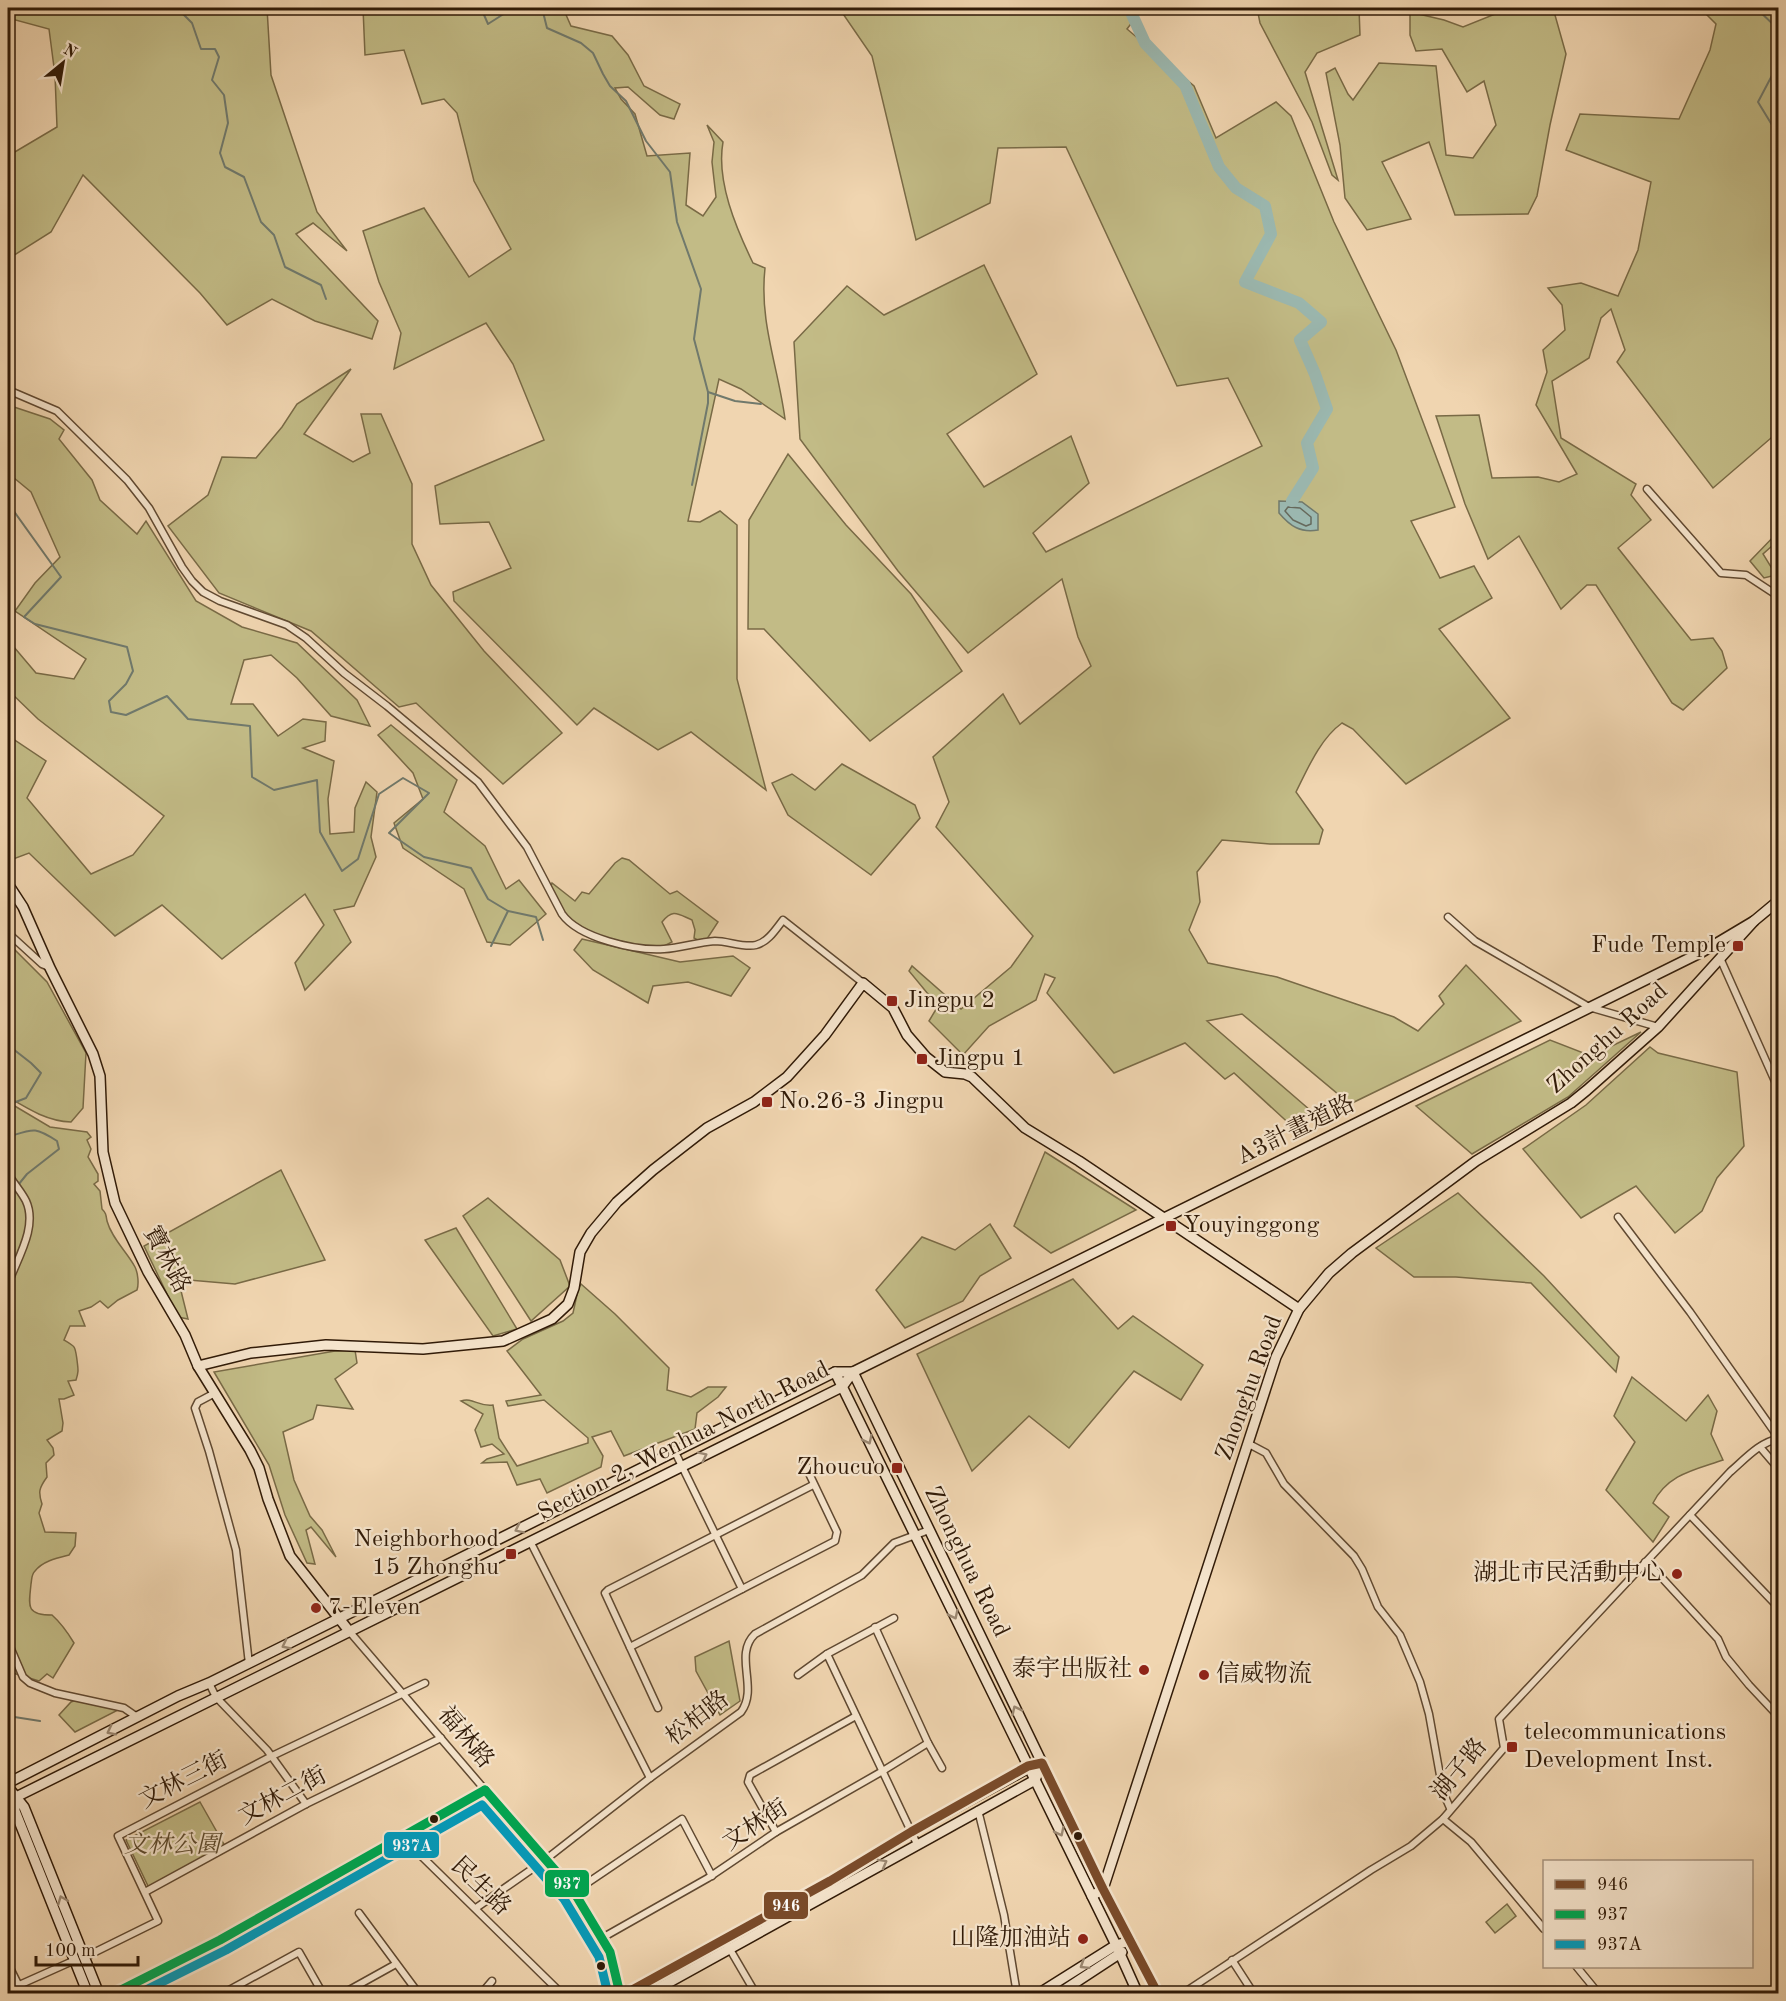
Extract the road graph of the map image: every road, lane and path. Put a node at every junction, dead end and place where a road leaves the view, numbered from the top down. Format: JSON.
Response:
{"nodes":[{"id":1,"x":8,"y":390,"type":"edge"},
{"id":2,"x":1647,"y":489,"type":"dead end"},
{"id":3,"x":1779,"y":596,"type":"edge"},
{"id":4,"x":8,"y":884,"type":"edge"},
{"id":5,"x":1779,"y":901,"type":"edge"},
{"id":6,"x":1448,"y":917,"type":"dead end"},
{"id":7,"x":1754,"y":921,"type":"junction"},
{"id":8,"x":8,"y":933,"type":"edge"},
{"id":9,"x":1720,"y":958,"type":"junction"},
{"id":10,"x":50,"y":968,"type":"junction"},
{"id":11,"x":863,"y":983,"type":"junction"},
{"id":12,"x":1589,"y":1007,"type":"junction"},
{"id":13,"x":1658,"y":1027,"type":"junction"},
{"id":14,"x":1779,"y":1088,"type":"edge"},
{"id":15,"x":8,"y":1173,"type":"edge"},
{"id":16,"x":1618,"y":1217,"type":"dead end"},
{"id":17,"x":1164,"y":1218,"type":"junction"},
{"id":18,"x":8,"y":1284,"type":"edge"},
{"id":19,"x":1299,"y":1309,"type":"junction"},
{"id":20,"x":198,"y":1365,"type":"junction"},
{"id":21,"x":834,"y":1372,"type":"junction"},
{"id":22,"x":853,"y":1372,"type":"junction"},
{"id":23,"x":842,"y":1387,"type":"junction"},
{"id":24,"x":215,"y":1393,"type":"junction"},
{"id":25,"x":1779,"y":1438,"type":"edge"},
{"id":26,"x":1249,"y":1444,"type":"junction"},
{"id":27,"x":1760,"y":1447,"type":"junction"},
{"id":28,"x":675,"y":1452,"type":"junction"},
{"id":29,"x":805,"y":1465,"type":"dead end"},
{"id":30,"x":682,"y":1466,"type":"junction"},
{"id":31,"x":1779,"y":1468,"type":"edge"},
{"id":32,"x":813,"y":1485,"type":"junction"},
{"id":33,"x":1690,"y":1515,"type":"junction"},
{"id":34,"x":929,"y":1530,"type":"junction"},
{"id":35,"x":715,"y":1534,"type":"junction"},
{"id":36,"x":915,"y":1535,"type":"junction"},
{"id":37,"x":530,"y":1541,"type":"junction"},
{"id":38,"x":1645,"y":1562,"type":"junction"},
{"id":39,"x":742,"y":1589,"type":"junction"},
{"id":40,"x":1779,"y":1607,"type":"edge"},
{"id":41,"x":894,"y":1618,"type":"dead end"},
{"id":42,"x":338,"y":1619,"type":"junction"},
{"id":43,"x":875,"y":1627,"type":"junction"},
{"id":44,"x":349,"y":1631,"type":"junction"},
{"id":45,"x":8,"y":1642,"type":"edge"},
{"id":46,"x":630,"y":1647,"type":"junction"},
{"id":47,"x":827,"y":1654,"type":"junction"},
{"id":48,"x":249,"y":1664,"type":"junction"},
{"id":49,"x":798,"y":1675,"type":"dead end"},
{"id":50,"x":209,"y":1683,"type":"junction"},
{"id":51,"x":425,"y":1683,"type":"dead end"},
{"id":52,"x":403,"y":1694,"type":"junction"},
{"id":53,"x":216,"y":1697,"type":"junction"},
{"id":54,"x":658,"y":1708,"type":"dead end"},
{"id":55,"x":856,"y":1716,"type":"junction"},
{"id":56,"x":1779,"y":1716,"type":"edge"},
{"id":57,"x":138,"y":1718,"type":"junction"},
{"id":58,"x":441,"y":1738,"type":"junction"},
{"id":59,"x":928,"y":1743,"type":"junction"},
{"id":60,"x":272,"y":1756,"type":"junction"},
{"id":61,"x":1042,"y":1762,"type":"junction"},
{"id":62,"x":1028,"y":1766,"type":"junction"},
{"id":63,"x":942,"y":1768,"type":"dead end"},
{"id":64,"x":881,"y":1772,"type":"junction"},
{"id":65,"x":650,"y":1778,"type":"junction"},
{"id":66,"x":1035,"y":1780,"type":"junction"},
{"id":67,"x":8,"y":1785,"type":"edge"},
{"id":68,"x":11,"y":1799,"type":"edge"},
{"id":69,"x":306,"y":1804,"type":"junction"},
{"id":70,"x":1450,"y":1808,"type":"junction"},
{"id":71,"x":978,"y":1810,"type":"junction"},
{"id":72,"x":1443,"y":1819,"type":"junction"},
{"id":73,"x":776,"y":1832,"type":"junction"},
{"id":74,"x":911,"y":1832,"type":"junction"},
{"id":75,"x":917,"y":1844,"type":"junction"},
{"id":76,"x":545,"y":1860,"type":"junction"},
{"id":77,"x":712,"y":1876,"type":"junction"},
{"id":78,"x":1103,"y":1889,"type":"junction"},
{"id":79,"x":145,"y":1892,"type":"junction"},
{"id":80,"x":574,"y":1892,"type":"junction"},
{"id":81,"x":1092,"y":1896,"type":"junction"},
{"id":82,"x":476,"y":1908,"type":"junction"},
{"id":83,"x":359,"y":1913,"type":"dead end"},
{"id":84,"x":1543,"y":1927,"type":"edge"},
{"id":85,"x":602,"y":1938,"type":"junction"},
{"id":86,"x":1131,"y":1941,"type":"junction"},
{"id":87,"x":727,"y":1944,"type":"junction"},
{"id":88,"x":1116,"y":1945,"type":"junction"},
{"id":89,"x":1120,"y":1955,"type":"junction"},
{"id":90,"x":85,"y":1957,"type":"junction"},
{"id":91,"x":75,"y":1960,"type":"junction"},
{"id":92,"x":1232,"y":1960,"type":"junction"},
{"id":93,"x":8,"y":1964,"type":"edge"},
{"id":94,"x":396,"y":1964,"type":"junction"},
{"id":95,"x":1578,"y":1968,"type":"edge"},
{"id":96,"x":492,"y":1981,"type":"dead end"},
{"id":97,"x":19,"y":1986,"type":"junction"},
{"id":98,"x":8,"y":1990,"type":"edge"},
{"id":99,"x":88,"y":1994,"type":"edge"},
{"id":100,"x":99,"y":1994,"type":"edge"},
{"id":101,"x":112,"y":1994,"type":"edge"},
{"id":102,"x":222,"y":1994,"type":"edge"},
{"id":103,"x":323,"y":1994,"type":"edge"},
{"id":104,"x":342,"y":1994,"type":"edge"},
{"id":105,"x":419,"y":1994,"type":"edge"},
{"id":106,"x":481,"y":1994,"type":"edge"},
{"id":107,"x":562,"y":1994,"type":"edge"},
{"id":108,"x":622,"y":1994,"type":"edge"},
{"id":109,"x":648,"y":1994,"type":"edge"},
{"id":110,"x":756,"y":1994,"type":"edge"},
{"id":111,"x":1017,"y":1994,"type":"edge"},
{"id":112,"x":1038,"y":1994,"type":"edge"},
{"id":113,"x":1058,"y":1994,"type":"edge"},
{"id":114,"x":1138,"y":1994,"type":"edge"},
{"id":115,"x":1158,"y":1994,"type":"edge"},
{"id":116,"x":1182,"y":1994,"type":"edge"},
{"id":117,"x":1254,"y":1994,"type":"edge"},
{"id":118,"x":1599,"y":1994,"type":"edge"}],
"edges":[{"from":1,"to":11,"type":"street"},
{"from":2,"to":3,"type":"street"},
{"from":4,"to":10,"type":"street","name":"寶林路"},
{"from":5,"to":7,"type":"street"},
{"from":6,"to":12,"type":"street"},
{"from":7,"to":9,"type":"street","name":"Zhonghu Road"},
{"from":7,"to":12,"type":"street","name":"A3計畫道路"},
{"from":8,"to":10,"type":"street"},
{"from":9,"to":13,"type":"street","name":"Zhonghu Road"},
{"from":9,"to":14,"type":"street"},
{"from":10,"to":20,"type":"street","name":"寶林路"},
{"from":11,"to":17,"type":"street"},
{"from":11,"to":20,"type":"street"},
{"from":12,"to":13,"type":"street"},
{"from":12,"to":17,"type":"street","name":"A3計畫道路"},
{"from":13,"to":19,"type":"street","name":"Zhonghu Road"},
{"from":15,"to":18,"type":"street"},
{"from":16,"to":25,"type":"street"},
{"from":17,"to":19,"type":"street"},
{"from":17,"to":22,"type":"street","name":"A3計畫道路"},
{"from":19,"to":26,"type":"street","name":"Zhonghu Road"},
{"from":20,"to":24,"type":"street","name":"寶林路"},
{"from":21,"to":22,"type":"street","name":"Section 2, Wenhua North Road"},
{"from":21,"to":23,"type":"street","name":"Zhonghua Road"},
{"from":21,"to":28,"type":"street","name":"Section 2, Wenhua North Road"},
{"from":22,"to":23,"type":"street","name":"Section 2, Wenhua North Road"},
{"from":22,"to":34,"type":"street","name":"Zhonghua Road"},
{"from":30,"to":23,"type":"street","name":"Section 2, Wenhua North Road","one_way":true},
{"from":23,"to":36,"type":"street","name":"Zhonghua Road","one_way":true},
{"from":24,"to":42,"type":"street","name":"寶林路"},
{"from":24,"to":48,"type":"street"},
{"from":25,"to":27,"type":"street","name":"湖子路"},
{"from":26,"to":70,"type":"street"},
{"from":26,"to":78,"type":"street","name":"Zhonghu Road"},
{"from":27,"to":31,"type":"street"},
{"from":27,"to":33,"type":"street","name":"湖子路"},
{"from":28,"to":30,"type":"street"},
{"from":28,"to":42,"type":"street","name":"Section 2, Wenhua North Road","one_way":true},
{"from":29,"to":32,"type":"street"},
{"from":30,"to":35,"type":"street"},
{"from":30,"to":37,"type":"street","name":"Section 2, Wenhua North Road"},
{"from":32,"to":35,"type":"street"},
{"from":32,"to":39,"type":"street"},
{"from":33,"to":38,"type":"street","name":"湖子路"},
{"from":33,"to":40,"type":"street"},
{"from":34,"to":36,"type":"street","name":"松柏路"},
{"from":61,"to":34,"type":"street","name":"Zhonghua Road","one_way":true},
{"from":35,"to":39,"type":"street"},
{"from":35,"to":46,"type":"street"},
{"from":36,"to":62,"type":"street","name":"Zhonghua Road","one_way":true},
{"from":36,"to":65,"type":"street","name":"松柏路"},
{"from":37,"to":44,"type":"street","name":"Section 2, Wenhua North Road"},
{"from":37,"to":65,"type":"street"},
{"from":38,"to":56,"type":"street"},
{"from":38,"to":70,"type":"street","name":"湖子路"},
{"from":39,"to":46,"type":"street"},
{"from":41,"to":43,"type":"street"},
{"from":42,"to":44,"type":"street","name":"寶林路"},
{"from":42,"to":48,"type":"street","name":"Section 2, Wenhua North Road","one_way":true},
{"from":43,"to":47,"type":"street"},
{"from":43,"to":59,"type":"street"},
{"from":44,"to":52,"type":"street","name":"福林路"},
{"from":44,"to":53,"type":"street","name":"Section 2, Wenhua North Road"},
{"from":45,"to":57,"type":"street"},
{"from":46,"to":54,"type":"street"},
{"from":47,"to":49,"type":"street"},
{"from":47,"to":55,"type":"street"},
{"from":48,"to":50,"type":"street","name":"Section 2, Wenhua North Road"},
{"from":50,"to":53,"type":"street"},
{"from":50,"to":57,"type":"street","name":"Section 2, Wenhua North Road"},
{"from":51,"to":52,"type":"street","name":"文林三街"},
{"from":52,"to":58,"type":"street","name":"福林路"},
{"from":52,"to":60,"type":"street","name":"文林三街"},
{"from":53,"to":60,"type":"street"},
{"from":53,"to":68,"type":"street","name":"Section 2, Wenhua North Road"},
{"from":55,"to":64,"type":"street"},
{"from":55,"to":73,"type":"street"},
{"from":57,"to":67,"type":"street","name":"Section 2, Wenhua North Road","one_way":true},
{"from":58,"to":69,"type":"street","name":"文林二街"},
{"from":58,"to":76,"type":"street","name":"福林路"},
{"from":59,"to":63,"type":"street"},
{"from":59,"to":64,"type":"street","name":"文林街"},
{"from":60,"to":69,"type":"street"},
{"from":60,"to":79,"type":"street","name":"文林三街"},
{"from":61,"to":62,"type":"street"},
{"from":61,"to":66,"type":"street"},
{"from":61,"to":78,"type":"street","name":"Zhonghua Road"},
{"from":62,"to":66,"type":"street","name":"Zhonghua Road"},
{"from":62,"to":74,"type":"street"},
{"from":64,"to":73,"type":"street","name":"文林街"},
{"from":64,"to":74,"type":"street"},
{"from":65,"to":76,"type":"street","name":"松柏路"},
{"from":66,"to":71,"type":"street"},
{"from":66,"to":81,"type":"street","name":"Zhonghua Road","one_way":true},
{"from":67,"to":68,"type":"street"},
{"from":90,"to":68,"type":"street","one_way":true},
{"from":68,"to":91,"type":"street"},
{"from":69,"to":79,"type":"street","name":"文林二街"},
{"from":70,"to":72,"type":"street","name":"湖子路"},
{"from":71,"to":75,"type":"street"},
{"from":71,"to":111,"type":"street"},
{"from":72,"to":84,"type":"street"},
{"from":72,"to":92,"type":"street","name":"湖子路"},
{"from":73,"to":77,"type":"street","name":"文林街"},
{"from":74,"to":75,"type":"street"},
{"from":74,"to":87,"type":"street"},
{"from":87,"to":75,"type":"street","one_way":true},
{"from":76,"to":80,"type":"street","name":"福林路"},
{"from":76,"to":82,"type":"street","name":"松柏路"},
{"from":77,"to":80,"type":"street"},
{"from":77,"to":85,"type":"street","name":"文林街"},
{"from":78,"to":81,"type":"street"},
{"from":78,"to":86,"type":"street","name":"Zhonghua Road"},
{"from":79,"to":90,"type":"street","name":"文林三街"},
{"from":80,"to":85,"type":"street","name":"福林路"},
{"from":81,"to":88,"type":"street","name":"Zhonghua Road"},
{"from":82,"to":101,"type":"street","name":"民生路"},
{"from":82,"to":107,"type":"street","name":"民生路"},
{"from":83,"to":94,"type":"street"},
{"from":85,"to":108,"type":"street","name":"福林路"},
{"from":86,"to":88,"type":"street"},
{"from":86,"to":89,"type":"street"},
{"from":86,"to":115,"type":"street","name":"Zhonghua Road"},
{"from":87,"to":108,"type":"street"},
{"from":87,"to":109,"type":"street"},
{"from":87,"to":110,"type":"street"},
{"from":88,"to":89,"type":"street","name":"Zhonghua Road"},
{"from":88,"to":112,"type":"street","one_way":true},
{"from":89,"to":113,"type":"street"},
{"from":89,"to":114,"type":"street","name":"Zhonghua Road"},
{"from":90,"to":100,"type":"street"},
{"from":91,"to":97,"type":"street"},
{"from":91,"to":99,"type":"street"},
{"from":92,"to":116,"type":"street","name":"湖子路"},
{"from":92,"to":117,"type":"street"},
{"from":93,"to":97,"type":"street"},
{"from":94,"to":104,"type":"street"},
{"from":94,"to":105,"type":"street"},
{"from":95,"to":118,"type":"street"},
{"from":96,"to":106,"type":"street"},
{"from":97,"to":98,"type":"street"},
{"from":102,"to":103,"type":"street"}]}
